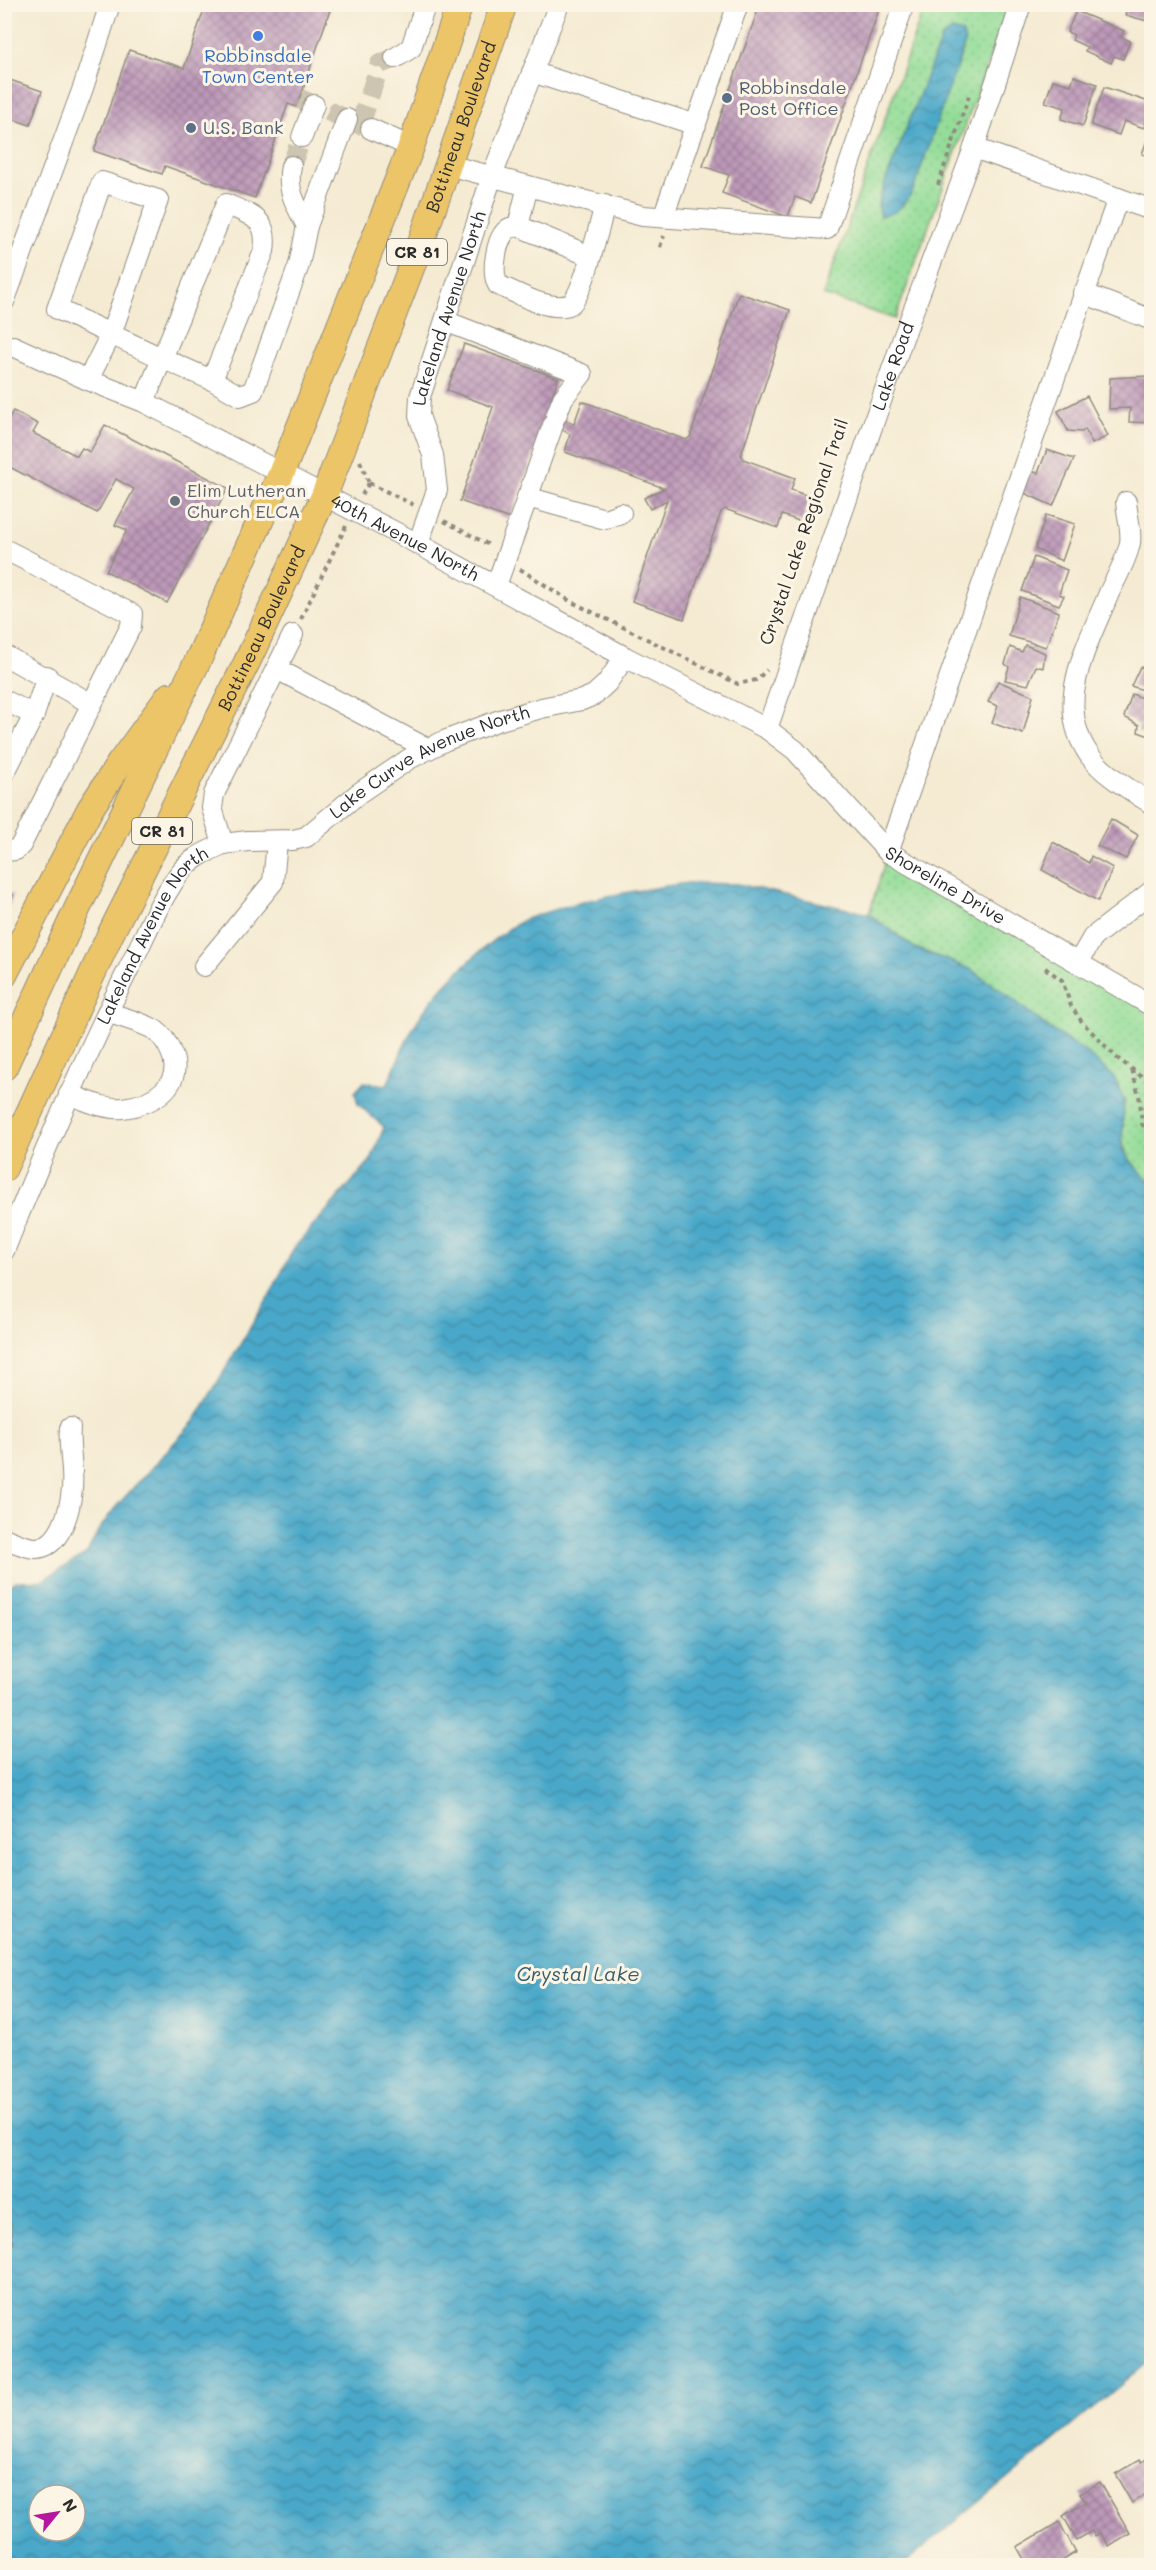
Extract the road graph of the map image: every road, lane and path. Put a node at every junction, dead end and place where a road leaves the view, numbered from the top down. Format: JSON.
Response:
{"nodes":[{"id":1,"x":110,"y":4,"type":"edge"},
{"id":2,"x":423,"y":4,"type":"edge"},
{"id":3,"x":460,"y":4,"type":"edge"},
{"id":4,"x":504,"y":4,"type":"edge"},
{"id":5,"x":558,"y":4,"type":"edge"},
{"id":6,"x":738,"y":4,"type":"edge"},
{"id":7,"x":904,"y":4,"type":"edge"},
{"id":8,"x":1021,"y":4,"type":"edge"},
{"id":9,"x":395,"y":58,"type":"tunnel mouth"},
{"id":10,"x":532,"y":72,"type":"junction"},
{"id":11,"x":971,"y":90,"type":"dead end"},
{"id":12,"x":314,"y":105,"type":"dead end"},
{"id":13,"x":347,"y":119,"type":"tunnel mouth"},
{"id":14,"x":696,"y":125,"type":"junction"},
{"id":15,"x":371,"y":129,"type":"tunnel mouth"},
{"id":16,"x":302,"y":137,"type":"tunnel mouth"},
{"id":17,"x":411,"y":147,"type":"junction"},
{"id":18,"x":974,"y":148,"type":"junction"},
{"id":19,"x":447,"y":165,"type":"junction"},
{"id":20,"x":291,"y":166,"type":"tunnel mouth"},
{"id":21,"x":492,"y":176,"type":"junction"},
{"id":22,"x":528,"y":186,"type":"junction"},
{"id":23,"x":937,"y":186,"type":"dead end"},
{"id":24,"x":1118,"y":198,"type":"junction"},
{"id":25,"x":605,"y":206,"type":"junction"},
{"id":26,"x":1152,"y":210,"type":"edge"},
{"id":27,"x":307,"y":226,"type":"junction"},
{"id":28,"x":518,"y":226,"type":"junction"},
{"id":29,"x":664,"y":226,"type":"junction"},
{"id":30,"x":660,"y":247,"type":"dead end"},
{"id":31,"x":590,"y":256,"type":"junction"},
{"id":32,"x":9,"y":273,"type":"edge"},
{"id":33,"x":1083,"y":293,"type":"junction"},
{"id":34,"x":4,"y":302,"type":"edge"},
{"id":35,"x":1152,"y":320,"type":"edge"},
{"id":36,"x":445,"y":321,"type":"junction"},
{"id":37,"x":111,"y":334,"type":"junction"},
{"id":38,"x":4,"y":349,"type":"edge"},
{"id":39,"x":162,"y":359,"type":"junction"},
{"id":40,"x":88,"y":380,"type":"junction"},
{"id":41,"x":212,"y":380,"type":"junction"},
{"id":42,"x":144,"y":402,"type":"junction"},
{"id":43,"x":357,"y":455,"type":"dead end"},
{"id":44,"x":281,"y":474,"type":"junction"},
{"id":45,"x":324,"y":496,"type":"junction"},
{"id":46,"x":527,"y":497,"type":"junction"},
{"id":47,"x":1126,"y":502,"type":"dead end"},
{"id":48,"x":429,"y":513,"type":"junction"},
{"id":49,"x":621,"y":513,"type":"dead end"},
{"id":50,"x":418,"y":544,"type":"junction"},
{"id":51,"x":4,"y":549,"type":"edge"},
{"id":52,"x":333,"y":554,"type":"dead end"},
{"id":53,"x":506,"y":557,"type":"junction"},
{"id":54,"x":496,"y":586,"type":"junction"},
{"id":55,"x":294,"y":635,"type":"joint"},
{"id":56,"x":4,"y":655,"type":"edge"},
{"id":57,"x":200,"y":656,"type":"junction"},
{"id":58,"x":625,"y":657,"type":"junction"},
{"id":59,"x":769,"y":667,"type":"dead end"},
{"id":60,"x":277,"y":669,"type":"junction"},
{"id":61,"x":47,"y":676,"type":"junction"},
{"id":62,"x":4,"y":700,"type":"edge"},
{"id":63,"x":90,"y":703,"type":"junction"},
{"id":64,"x":34,"y":715,"type":"junction"},
{"id":65,"x":767,"y":729,"type":"junction"},
{"id":66,"x":428,"y":749,"type":"junction"},
{"id":67,"x":4,"y":774,"type":"edge"},
{"id":68,"x":1152,"y":804,"type":"edge"},
{"id":69,"x":277,"y":842,"type":"junction"},
{"id":70,"x":223,"y":844,"type":"junction"},
{"id":71,"x":4,"y":851,"type":"edge"},
{"id":72,"x":888,"y":852,"type":"junction"},
{"id":73,"x":1152,"y":891,"type":"edge"},
{"id":74,"x":1078,"y":963,"type":"junction"},
{"id":75,"x":204,"y":966,"type":"dead end"},
{"id":76,"x":1045,"y":968,"type":"dead end"},
{"id":77,"x":4,"y":975,"type":"edge"},
{"id":78,"x":1152,"y":1006,"type":"edge"},
{"id":79,"x":107,"y":1012,"type":"junction"},
{"id":80,"x":4,"y":1067,"type":"edge"},
{"id":81,"x":1132,"y":1070,"type":"junction"},
{"id":82,"x":1152,"y":1084,"type":"edge"},
{"id":83,"x":69,"y":1094,"type":"junction"},
{"id":84,"x":1152,"y":1140,"type":"edge"},
{"id":85,"x":4,"y":1168,"type":"edge"},
{"id":86,"x":4,"y":1251,"type":"edge"},
{"id":87,"x":70,"y":1428,"type":"dead end"},
{"id":88,"x":4,"y":1538,"type":"edge"},
{"id":89,"x":4,"y":2176,"type":"edge"},
{"id":90,"x":4,"y":2273,"type":"edge"}],
"edges":[{"from":1,"to":32,"type":"street"},
{"from":2,"to":9,"type":"street"},
{"from":3,"to":17,"type":"main road","number":"CR 81"},
{"from":4,"to":19,"type":"main road","name":"Bottineau Boulevard","number":"CR 81"},
{"from":5,"to":10,"type":"street","name":"Lakeland Avenue North"},
{"from":6,"to":14,"type":"street"},
{"from":7,"to":29,"type":"street"},
{"from":8,"to":18,"type":"street","name":"Lake Road"},
{"from":10,"to":14,"type":"street"},
{"from":10,"to":21,"type":"street","name":"Lakeland Avenue North"},
{"from":11,"to":23,"type":"path"},
{"from":12,"to":16,"type":"street"},
{"from":13,"to":27,"type":"street"},
{"from":14,"to":29,"type":"street"},
{"from":15,"to":17,"type":"street"},
{"from":17,"to":44,"type":"main road","number":"CR 81"},
{"from":18,"to":24,"type":"street"},
{"from":18,"to":65,"type":"street","name":"Lake Road"},
{"from":19,"to":21,"type":"street"},
{"from":19,"to":45,"type":"main road","name":"Bottineau Boulevard","number":"CR 81"},
{"from":20,"to":27,"type":"street"},
{"from":21,"to":22,"type":"street"},
{"from":21,"to":36,"type":"street","name":"Lakeland Avenue North"},
{"from":22,"to":25,"type":"street"},
{"from":22,"to":28,"type":"street"},
{"from":24,"to":26,"type":"street"},
{"from":24,"to":33,"type":"street"},
{"from":25,"to":29,"type":"street"},
{"from":25,"to":31,"type":"street"},
{"from":27,"to":41,"type":"street"},
{"from":28,"to":31,"type":"street"},
{"from":28,"to":31,"type":"street"},
{"from":29,"to":30,"type":"path"},
{"from":32,"to":34,"type":"street"},
{"from":33,"to":35,"type":"street"},
{"from":33,"to":72,"type":"street"},
{"from":36,"to":46,"type":"street"},
{"from":36,"to":48,"type":"street","name":"Lakeland Avenue North"},
{"from":37,"to":37,"type":"street"},
{"from":37,"to":39,"type":"street"},
{"from":37,"to":40,"type":"street"},
{"from":38,"to":40,"type":"street","name":"40th Avenue North"},
{"from":39,"to":41,"type":"street"},
{"from":39,"to":41,"type":"street"},
{"from":39,"to":42,"type":"street"},
{"from":40,"to":42,"type":"street","name":"40th Avenue North"},
{"from":42,"to":44,"type":"street","name":"40th Avenue North"},
{"from":43,"to":48,"type":"path","name":"Crystal Lake Regional Trail"},
{"from":44,"to":45,"type":"street","name":"40th Avenue North"},
{"from":44,"to":57,"type":"main road","number":"CR 81"},
{"from":45,"to":50,"type":"street","name":"40th Avenue North"},
{"from":45,"to":85,"type":"main road","name":"Bottineau Boulevard","number":"CR 81"},
{"from":46,"to":49,"type":"street"},
{"from":46,"to":53,"type":"street"},
{"from":47,"to":68,"type":"street"},
{"from":48,"to":50,"type":"street","name":"Lakeland Avenue North"},
{"from":48,"to":53,"type":"path","name":"Crystal Lake Regional Trail"},
{"from":50,"to":54,"type":"street","name":"40th Avenue North"},
{"from":51,"to":63,"type":"street"},
{"from":52,"to":55,"type":"path"},
{"from":53,"to":54,"type":"street"},
{"from":53,"to":59,"type":"path","name":"Crystal Lake Regional Trail"},
{"from":54,"to":58,"type":"street","name":"40th Avenue North"},
{"from":55,"to":60,"type":"street","name":"Lakeland Avenue North"},
{"from":56,"to":61,"type":"street"},
{"from":57,"to":77,"type":"main road"},
{"from":57,"to":80,"type":"main road","number":"CR 81"},
{"from":58,"to":65,"type":"street","name":"40th Avenue North"},
{"from":58,"to":66,"type":"street","name":"Lake Curve Avenue North"},
{"from":60,"to":66,"type":"street"},
{"from":60,"to":70,"type":"street","name":"Lakeland Avenue North"},
{"from":61,"to":63,"type":"street"},
{"from":61,"to":64,"type":"street"},
{"from":62,"to":64,"type":"street"},
{"from":63,"to":71,"type":"street"},
{"from":64,"to":67,"type":"street"},
{"from":65,"to":72,"type":"street","name":"Shoreline Drive"},
{"from":66,"to":69,"type":"street","name":"Lake Curve Avenue North"},
{"from":69,"to":70,"type":"street","name":"Lake Curve Avenue North"},
{"from":69,"to":75,"type":"street"},
{"from":70,"to":79,"type":"street","name":"Lakeland Avenue North"},
{"from":72,"to":74,"type":"street","name":"Shoreline Drive"},
{"from":73,"to":74,"type":"street"},
{"from":74,"to":78,"type":"street","name":"Shoreline Drive"},
{"from":76,"to":81,"type":"path"},
{"from":79,"to":83,"type":"street","name":"Lakeland Avenue North"},
{"from":79,"to":83,"type":"street"},
{"from":81,"to":82,"type":"path"},
{"from":81,"to":84,"type":"path"},
{"from":83,"to":86,"type":"street","name":"Lakeland Avenue North"},
{"from":87,"to":88,"type":"street"},
{"from":89,"to":90,"type":"path"}]}
